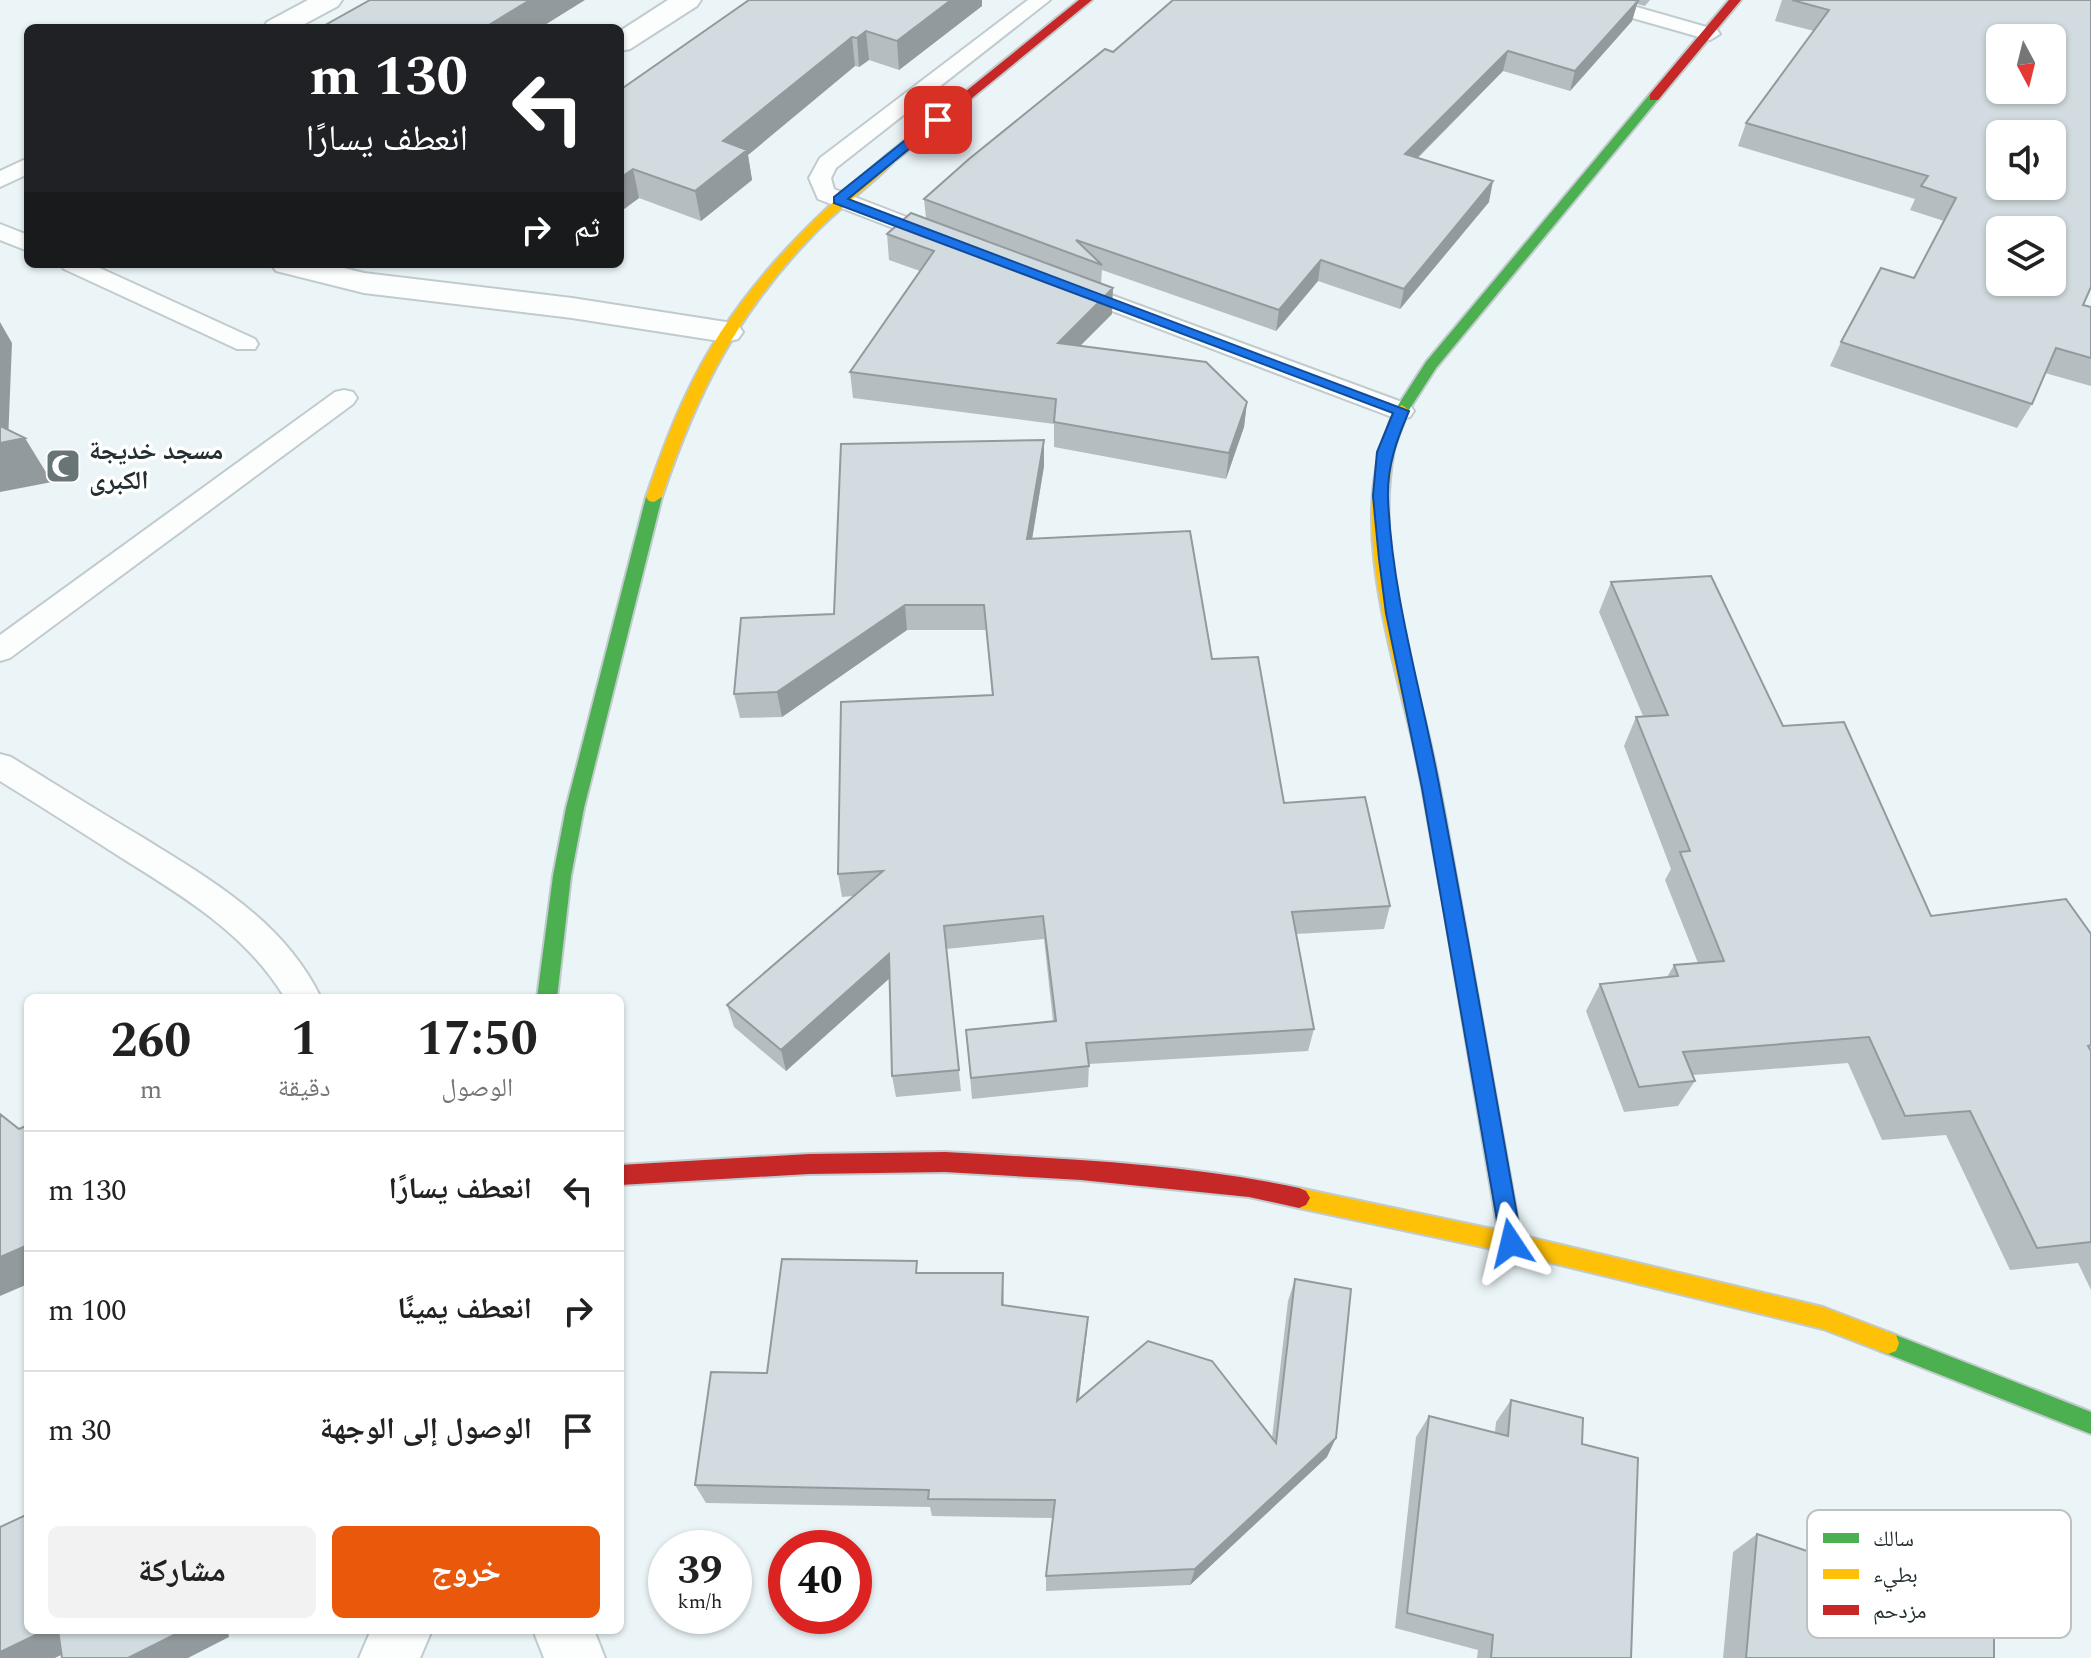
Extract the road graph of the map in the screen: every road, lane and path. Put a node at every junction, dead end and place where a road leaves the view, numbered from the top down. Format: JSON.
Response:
{"nodes":[{"id":1,"x":328,"y":0,"type":"edge"},
{"id":2,"x":687,"y":0,"type":"edge"},
{"id":3,"x":1040,"y":0,"type":"edge"},
{"id":4,"x":1086,"y":0,"type":"edge"},
{"id":5,"x":1590,"y":0,"type":"edge"},
{"id":6,"x":1735,"y":0,"type":"edge"},
{"id":7,"x":284,"y":24,"type":"edge"},
{"id":8,"x":1710,"y":34,"type":"junction"},
{"id":9,"x":624,"y":40,"type":"edge"},
{"id":10,"x":24,"y":167,"type":"edge"},
{"id":11,"x":0,"y":180,"type":"edge"},
{"id":12,"x":839,"y":200,"type":"junction"},
{"id":13,"x":0,"y":231,"type":"edge"},
{"id":14,"x":24,"y":242,"type":"edge"},
{"id":15,"x":957,"y":245,"type":"edge"},
{"id":16,"x":81,"y":268,"type":"edge"},
{"id":17,"x":303,"y":268,"type":"edge"},
{"id":18,"x":1046,"y":278,"type":"edge"},
{"id":19,"x":726,"y":332,"type":"junction"},
{"id":20,"x":246,"y":344,"type":"dead end"},
{"id":21,"x":344,"y":398,"type":"dead end"},
{"id":22,"x":1401,"y":411,"type":"junction"},
{"id":23,"x":0,"y":650,"type":"edge"},
{"id":24,"x":0,"y":766,"type":"edge"},
{"id":25,"x":302,"y":994,"type":"edge"},
{"id":26,"x":548,"y":994,"type":"edge"},
{"id":27,"x":624,"y":1175,"type":"edge"},
{"id":28,"x":1511,"y":1243,"type":"junction"},
{"id":29,"x":2091,"y":1423,"type":"edge"},
{"id":30,"x":400,"y":1634,"type":"edge"},
{"id":31,"x":565,"y":1634,"type":"edge"},
{"id":32,"x":389,"y":1658,"type":"edge"},
{"id":33,"x":575,"y":1658,"type":"edge"}],
"edges":[{"from":1,"to":7,"type":"street"},
{"from":2,"to":9,"type":"street"},
{"from":3,"to":12,"type":"lane"},
{"from":4,"to":12,"type":"street"},
{"from":5,"to":8,"type":"lane"},
{"from":6,"to":8,"type":"street"},
{"from":8,"to":22,"type":"street"},
{"from":10,"to":11,"type":"lane"},
{"from":12,"to":15,"type":"lane"},
{"from":12,"to":19,"type":"street"},
{"from":13,"to":14,"type":"lane"},
{"from":16,"to":20,"type":"lane"},
{"from":17,"to":19,"type":"street"},
{"from":18,"to":22,"type":"lane"},
{"from":19,"to":26,"type":"street"},
{"from":21,"to":23,"type":"lane"},
{"from":22,"to":28,"type":"street"},
{"from":24,"to":25,"type":"lane"},
{"from":27,"to":28,"type":"street"},
{"from":28,"to":29,"type":"street"},
{"from":30,"to":32,"type":"street"},
{"from":31,"to":33,"type":"street"}]}
